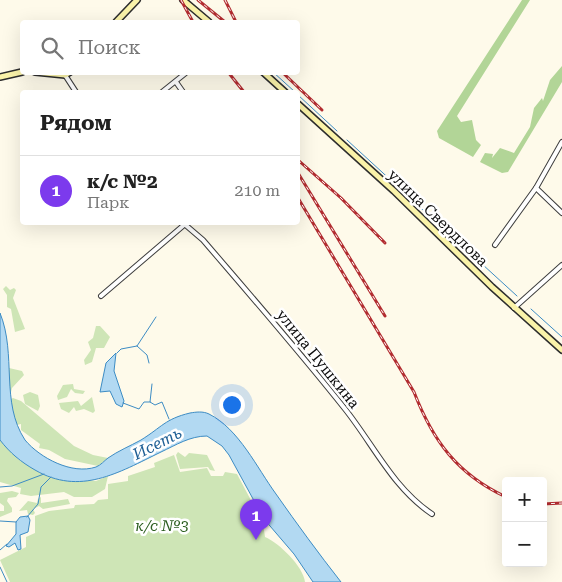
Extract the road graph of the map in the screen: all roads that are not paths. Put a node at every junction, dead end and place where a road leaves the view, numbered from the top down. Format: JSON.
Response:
{"nodes":[{"id":1,"x":137,"y":0,"type":"edge"},
{"id":2,"x":183,"y":0,"type":"edge"},
{"id":3,"x":118,"y":20,"type":"edge"},
{"id":4,"x":207,"y":20,"type":"edge"},
{"id":5,"x":20,"y":72,"type":"edge"},
{"id":6,"x":68,"y":75,"type":"edge"},
{"id":7,"x":184,"y":75,"type":"edge"},
{"id":8,"x":266,"y":75,"type":"edge"},
{"id":9,"x":0,"y":77,"type":"edge"},
{"id":10,"x":176,"y":82,"type":"junction"},
{"id":11,"x":75,"y":90,"type":"edge"},
{"id":12,"x":165,"y":90,"type":"edge"},
{"id":13,"x":182,"y":90,"type":"edge"},
{"id":14,"x":283,"y":90,"type":"edge"},
{"id":15,"x":300,"y":106,"type":"edge"},
{"id":16,"x":562,"y":142,"type":"edge"},
{"id":17,"x":536,"y":188,"type":"junction"},
{"id":18,"x":562,"y":213,"type":"edge"},
{"id":19,"x":182,"y":225,"type":"edge"},
{"id":20,"x":184,"y":225,"type":"edge"},
{"id":21,"x":496,"y":245,"type":"dead end"},
{"id":22,"x":562,"y":265,"type":"edge"},
{"id":23,"x":101,"y":296,"type":"dead end"},
{"id":24,"x":514,"y":308,"type":"junction"},
{"id":25,"x":562,"y":350,"type":"edge"},
{"id":26,"x":432,"y":514,"type":"dead end"}],
"edges":[{"from":1,"to":3,"type":"main road"},
{"from":2,"to":4,"type":"main road"},
{"from":5,"to":9,"type":"main road"},
{"from":6,"to":11,"type":"street"},
{"from":7,"to":10,"type":"street"},
{"from":8,"to":14,"type":"main road"},
{"from":10,"to":12,"type":"street"},
{"from":10,"to":13,"type":"street"},
{"from":15,"to":24,"type":"main road","name":"улица Свердлова"},
{"from":16,"to":17,"type":"street"},
{"from":17,"to":18,"type":"street"},
{"from":17,"to":21,"type":"street"},
{"from":19,"to":23,"type":"street"},
{"from":20,"to":26,"type":"street","name":"улица Пушкина"},
{"from":22,"to":24,"type":"street"},
{"from":24,"to":25,"type":"main road","name":"улица Свердлова"}]}
